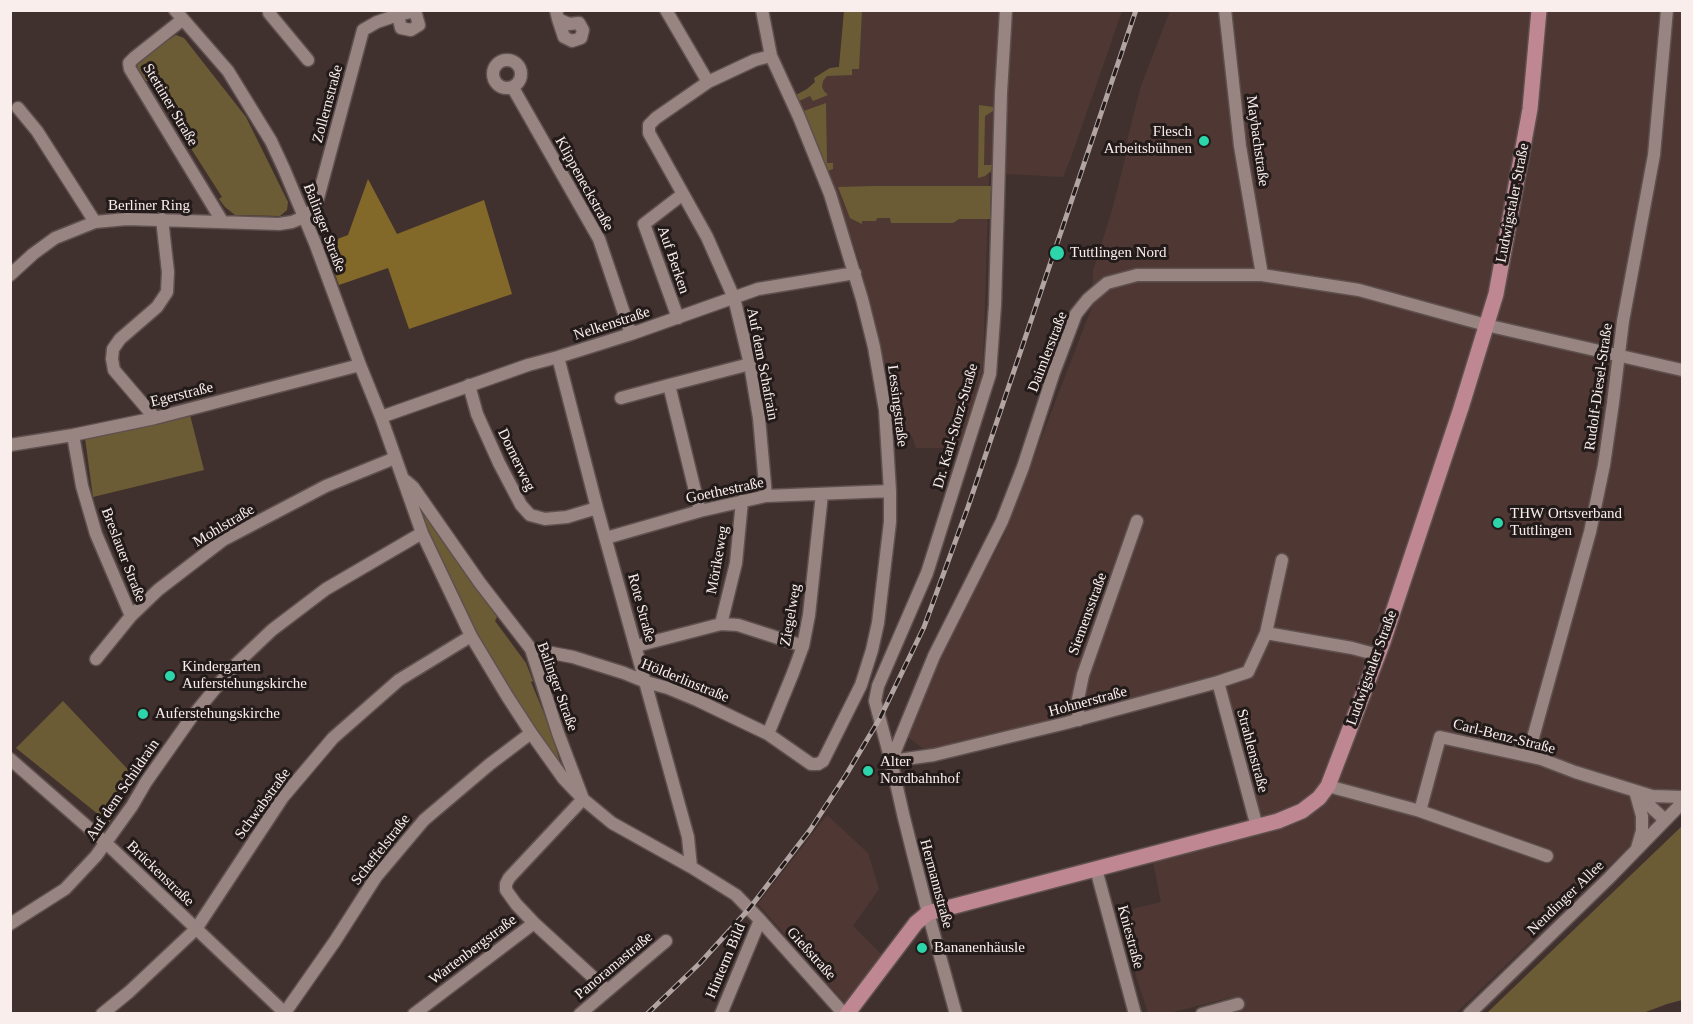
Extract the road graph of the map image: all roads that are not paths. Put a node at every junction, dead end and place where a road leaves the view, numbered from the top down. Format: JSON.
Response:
{"nodes":[{"id":1,"x":269,"y":10,"type":"edge"},
{"id":2,"x":666,"y":10,"type":"edge"},
{"id":3,"x":762,"y":10,"type":"edge"},
{"id":4,"x":1006,"y":10,"type":"edge"},
{"id":5,"x":1225,"y":10,"type":"edge"},
{"id":6,"x":1539,"y":10,"type":"edge"},
{"id":7,"x":1667,"y":10,"type":"edge"},
{"id":8,"x":179,"y":15,"type":"edge"},
{"id":9,"x":398,"y":15,"type":"dead end"},
{"id":10,"x":771,"y":56,"type":"junction"},
{"id":11,"x":308,"y":60,"type":"dead end"},
{"id":12,"x":708,"y":82,"type":"junction"},
{"id":13,"x":513,"y":88,"type":"dead end"},
{"id":14,"x":18,"y":108,"type":"dead end"},
{"id":15,"x":683,"y":194,"type":"junction"},
{"id":16,"x":304,"y":217,"type":"junction"},
{"id":17,"x":162,"y":219,"type":"junction"},
{"id":18,"x":222,"y":221,"type":"junction"},
{"id":19,"x":95,"y":222,"type":"junction"},
{"id":20,"x":855,"y":273,"type":"junction"},
{"id":21,"x":10,"y":275,"type":"edge"},
{"id":22,"x":1263,"y":275,"type":"junction"},
{"id":23,"x":734,"y":298,"type":"junction"},
{"id":24,"x":678,"y":318,"type":"junction"},
{"id":25,"x":1486,"y":325,"type":"junction"},
{"id":26,"x":631,"y":334,"type":"junction"},
{"id":27,"x":1619,"y":356,"type":"junction"},
{"id":28,"x":558,"y":357,"type":"junction"},
{"id":29,"x":750,"y":364,"type":"junction"},
{"id":30,"x":360,"y":365,"type":"junction"},
{"id":31,"x":1683,"y":370,"type":"edge"},
{"id":32,"x":469,"y":385,"type":"junction"},
{"id":33,"x":669,"y":385,"type":"junction"},
{"id":34,"x":621,"y":398,"type":"dead end"},
{"id":35,"x":381,"y":417,"type":"junction"},
{"id":36,"x":155,"y":418,"type":"junction"},
{"id":37,"x":73,"y":435,"type":"junction"},
{"id":38,"x":10,"y":445,"type":"edge"},
{"id":39,"x":395,"y":458,"type":"junction"},
{"id":40,"x":402,"y":479,"type":"junction"},
{"id":41,"x":890,"y":491,"type":"junction"},
{"id":42,"x":822,"y":494,"type":"junction"},
{"id":43,"x":766,"y":496,"type":"junction"},
{"id":44,"x":742,"y":501,"type":"junction"},
{"id":45,"x":597,"y":508,"type":"junction"},
{"id":46,"x":700,"y":511,"type":"junction"},
{"id":47,"x":1137,"y":521,"type":"dead end"},
{"id":48,"x":422,"y":533,"type":"junction"},
{"id":49,"x":606,"y":538,"type":"junction"},
{"id":50,"x":1282,"y":560,"type":"dead end"},
{"id":51,"x":131,"y":616,"type":"junction"},
{"id":52,"x":721,"y":624,"type":"junction"},
{"id":53,"x":1266,"y":633,"type":"junction"},
{"id":54,"x":471,"y":636,"type":"junction"},
{"id":55,"x":636,"y":646,"type":"junction"},
{"id":56,"x":803,"y":646,"type":"junction"},
{"id":57,"x":531,"y":649,"type":"junction"},
{"id":58,"x":1378,"y":655,"type":"junction"},
{"id":59,"x":96,"y":659,"type":"dead end"},
{"id":60,"x":646,"y":682,"type":"junction"},
{"id":61,"x":1218,"y":682,"type":"junction"},
{"id":62,"x":1079,"y":720,"type":"junction"},
{"id":63,"x":531,"y":733,"type":"junction"},
{"id":64,"x":768,"y":734,"type":"junction"},
{"id":65,"x":10,"y":759,"type":"edge"},
{"id":66,"x":1541,"y":759,"type":"junction"},
{"id":67,"x":891,"y":761,"type":"junction"},
{"id":68,"x":819,"y":764,"type":"joint"},
{"id":69,"x":1328,"y":786,"type":"junction"},
{"id":70,"x":1635,"y":791,"type":"junction"},
{"id":71,"x":1652,"y":796,"type":"junction"},
{"id":72,"x":1683,"y":797,"type":"edge"},
{"id":73,"x":583,"y":799,"type":"junction"},
{"id":74,"x":1683,"y":803,"type":"edge"},
{"id":75,"x":1420,"y":811,"type":"junction"},
{"id":76,"x":1665,"y":820,"type":"junction"},
{"id":77,"x":1257,"y":827,"type":"junction"},
{"id":78,"x":106,"y":843,"type":"junction"},
{"id":79,"x":1637,"y":848,"type":"junction"},
{"id":80,"x":1547,"y":856,"type":"dead end"},
{"id":81,"x":691,"y":867,"type":"junction"},
{"id":82,"x":1096,"y":869,"type":"junction"},
{"id":83,"x":928,"y":913,"type":"junction"},
{"id":84,"x":758,"y":918,"type":"junction"},
{"id":85,"x":534,"y":923,"type":"junction"},
{"id":86,"x":10,"y":924,"type":"edge"},
{"id":87,"x":196,"y":929,"type":"junction"},
{"id":88,"x":666,"y":941,"type":"dead end"},
{"id":89,"x":607,"y":990,"type":"junction"},
{"id":90,"x":1238,"y":1004,"type":"dead end"},
{"id":91,"x":285,"y":1013,"type":"edge"},
{"id":92,"x":102,"y":1014,"type":"edge"},
{"id":93,"x":414,"y":1014,"type":"edge"},
{"id":94,"x":580,"y":1014,"type":"edge"},
{"id":95,"x":721,"y":1014,"type":"edge"},
{"id":96,"x":845,"y":1014,"type":"edge"},
{"id":97,"x":956,"y":1014,"type":"edge"},
{"id":98,"x":1135,"y":1014,"type":"edge"},
{"id":99,"x":1202,"y":1014,"type":"edge"},
{"id":100,"x":1469,"y":1014,"type":"edge"}],
"edges":[{"from":1,"to":11,"type":"street"},
{"from":2,"to":12,"type":"street"},
{"from":3,"to":10,"type":"street","name":"Lessingstraße"},
{"from":4,"to":67,"type":"street","name":"Dr. Karl-Storz-Straße"},
{"from":5,"to":22,"type":"street","name":"Maybachstraße"},
{"from":6,"to":25,"type":"main road","name":"Ludwigstaler Straße"},
{"from":7,"to":27,"type":"street","name":"Rudolf-Diesel-Straße"},
{"from":8,"to":16,"type":"street","name":"Balinger Straße"},
{"from":8,"to":18,"type":"street","name":"Stettiner Straße"},
{"from":9,"to":16,"type":"street","name":"Zollernstraße"},
{"from":10,"to":12,"type":"street"},
{"from":10,"to":20,"type":"street","name":"Lessingstraße"},
{"from":12,"to":15,"type":"street","name":"Auf dem Schafrain"},
{"from":13,"to":26,"type":"street","name":"Klippeneckstraße"},
{"from":14,"to":19,"type":"street"},
{"from":15,"to":23,"type":"street","name":"Auf dem Schafrain"},
{"from":15,"to":24,"type":"street","name":"Auf Berken"},
{"from":16,"to":18,"type":"street","name":"Berliner Ring"},
{"from":16,"to":30,"type":"street","name":"Balinger Straße"},
{"from":17,"to":18,"type":"street","name":"Berliner Ring"},
{"from":17,"to":19,"type":"street","name":"Berliner Ring"},
{"from":17,"to":36,"type":"street"},
{"from":19,"to":21,"type":"street","name":"Berliner Ring"},
{"from":20,"to":23,"type":"street","name":"Nelkenstraße"},
{"from":20,"to":41,"type":"street","name":"Lessingstraße"},
{"from":22,"to":25,"type":"street","name":"Daimlerstraße"},
{"from":22,"to":67,"type":"street","name":"Daimlerstraße"},
{"from":23,"to":24,"type":"street","name":"Nelkenstraße"},
{"from":23,"to":29,"type":"street","name":"Auf dem Schafrain"},
{"from":24,"to":26,"type":"street","name":"Nelkenstraße"},
{"from":25,"to":27,"type":"street","name":"Daimlerstraße"},
{"from":25,"to":58,"type":"main road","name":"Ludwigstaler Straße"},
{"from":26,"to":28,"type":"street","name":"Nelkenstraße"},
{"from":27,"to":31,"type":"street","name":"Daimlerstraße"},
{"from":27,"to":66,"type":"street","name":"Rudolf-Diesel-Straße"},
{"from":28,"to":32,"type":"street","name":"Nelkenstraße"},
{"from":28,"to":45,"type":"street","name":"Rote Straße"},
{"from":29,"to":33,"type":"street"},
{"from":29,"to":43,"type":"street","name":"Auf dem Schafrain"},
{"from":30,"to":35,"type":"street","name":"Balinger Straße"},
{"from":30,"to":36,"type":"street","name":"Egerstraße"},
{"from":32,"to":35,"type":"street","name":"Nelkenstraße"},
{"from":32,"to":45,"type":"street","name":"Dornerweg"},
{"from":33,"to":34,"type":"street"},
{"from":33,"to":46,"type":"street"},
{"from":35,"to":39,"type":"street","name":"Balinger Straße"},
{"from":36,"to":37,"type":"street","name":"Egerstraße"},
{"from":37,"to":38,"type":"street","name":"Egerstraße"},
{"from":37,"to":51,"type":"street","name":"Breslauer Straße"},
{"from":39,"to":40,"type":"street","name":"Balinger Straße"},
{"from":39,"to":51,"type":"street","name":"Mohlstraße"},
{"from":40,"to":48,"type":"street","name":"Balinger Straße"},
{"from":40,"to":57,"type":"street","name":"Balinger Straße"},
{"from":41,"to":42,"type":"street","name":"Goethestraße"},
{"from":41,"to":68,"type":"street","name":"Lessingstraße"},
{"from":42,"to":43,"type":"street","name":"Goethestraße"},
{"from":42,"to":56,"type":"street","name":"Ziegelweg"},
{"from":43,"to":44,"type":"street","name":"Goethestraße"},
{"from":44,"to":46,"type":"street","name":"Goethestraße"},
{"from":44,"to":52,"type":"street","name":"Mörikeweg"},
{"from":45,"to":49,"type":"street","name":"Rote Straße"},
{"from":46,"to":49,"type":"street","name":"Goethestraße"},
{"from":47,"to":62,"type":"street","name":"Siemensstraße"},
{"from":48,"to":54,"type":"street","name":"Balinger Straße"},
{"from":48,"to":78,"type":"street","name":"Auf dem Schildrain"},
{"from":49,"to":55,"type":"street","name":"Rote Straße"},
{"from":50,"to":53,"type":"street","name":"Hohnerstraße"},
{"from":51,"to":59,"type":"street","name":"Mohlstraße"},
{"from":52,"to":55,"type":"street"},
{"from":52,"to":56,"type":"street"},
{"from":53,"to":58,"type":"street"},
{"from":53,"to":61,"type":"street","name":"Hohnerstraße"},
{"from":54,"to":63,"type":"street","name":"Balinger Straße"},
{"from":54,"to":87,"type":"street","name":"Schwabstraße"},
{"from":55,"to":60,"type":"street","name":"Rote Straße"},
{"from":56,"to":64,"type":"street","name":"Ziegelweg"},
{"from":57,"to":60,"type":"street","name":"Hölderlinstraße"},
{"from":57,"to":73,"type":"street","name":"Balinger Straße"},
{"from":58,"to":69,"type":"main road","name":"Ludwigstaler Straße"},
{"from":60,"to":64,"type":"street","name":"Hölderlinstraße"},
{"from":60,"to":81,"type":"street","name":"Rote Straße"},
{"from":61,"to":62,"type":"street","name":"Hohnerstraße"},
{"from":61,"to":77,"type":"street","name":"Strahlenstraße"},
{"from":62,"to":67,"type":"street","name":"Hohnerstraße"},
{"from":63,"to":73,"type":"street","name":"Balinger Straße"},
{"from":63,"to":91,"type":"street","name":"Scheffelstraße"},
{"from":64,"to":68,"type":"street","name":"Hölderlinstraße"},
{"from":65,"to":78,"type":"street","name":"Brückenstraße"},
{"from":66,"to":70,"type":"street","name":"Carl-Benz-Straße"},
{"from":66,"to":75,"type":"street","name":"Carl-Benz-Straße"},
{"from":67,"to":83,"type":"street","name":"Hermannstraße"},
{"from":69,"to":75,"type":"street"},
{"from":69,"to":77,"type":"main road","name":"Ludwigstaler Straße"},
{"from":70,"to":71,"type":"street","name":"Carl-Benz-Straße"},
{"from":70,"to":76,"type":"street","name":"Carl-Benz-Straße"},
{"from":70,"to":79,"type":"street"},
{"from":71,"to":72,"type":"street","name":"Carl-Benz-Straße"},
{"from":71,"to":76,"type":"street"},
{"from":73,"to":81,"type":"street","name":"Balinger Straße"},
{"from":73,"to":85,"type":"street","name":"Wartenbergstraße"},
{"from":74,"to":76,"type":"street","name":"Nendinger Allee"},
{"from":75,"to":80,"type":"street"},
{"from":76,"to":79,"type":"street","name":"Nendinger Allee"},
{"from":77,"to":82,"type":"main road","name":"Ludwigstaler Straße"},
{"from":78,"to":86,"type":"street","name":"Auf dem Schildrain"},
{"from":78,"to":87,"type":"street","name":"Brückenstraße"},
{"from":79,"to":100,"type":"street","name":"Nendinger Allee"},
{"from":81,"to":84,"type":"street","name":"Balinger Straße"},
{"from":82,"to":83,"type":"main road","name":"Ludwigstaler Straße"},
{"from":82,"to":98,"type":"street","name":"Kniestraße"},
{"from":83,"to":96,"type":"main road"},
{"from":83,"to":97,"type":"street","name":"Hermannstraße"},
{"from":84,"to":95,"type":"street","name":"Hinterm Bild"},
{"from":84,"to":96,"type":"street","name":"Gießstraße"},
{"from":85,"to":89,"type":"street"},
{"from":85,"to":93,"type":"street","name":"Wartenbergstraße"},
{"from":87,"to":91,"type":"street","name":"Brückenstraße"},
{"from":87,"to":92,"type":"street","name":"Schwabstraße"},
{"from":88,"to":89,"type":"street","name":"Panoramastraße"},
{"from":89,"to":94,"type":"street","name":"Panoramastraße"},
{"from":90,"to":99,"type":"street"}]}
